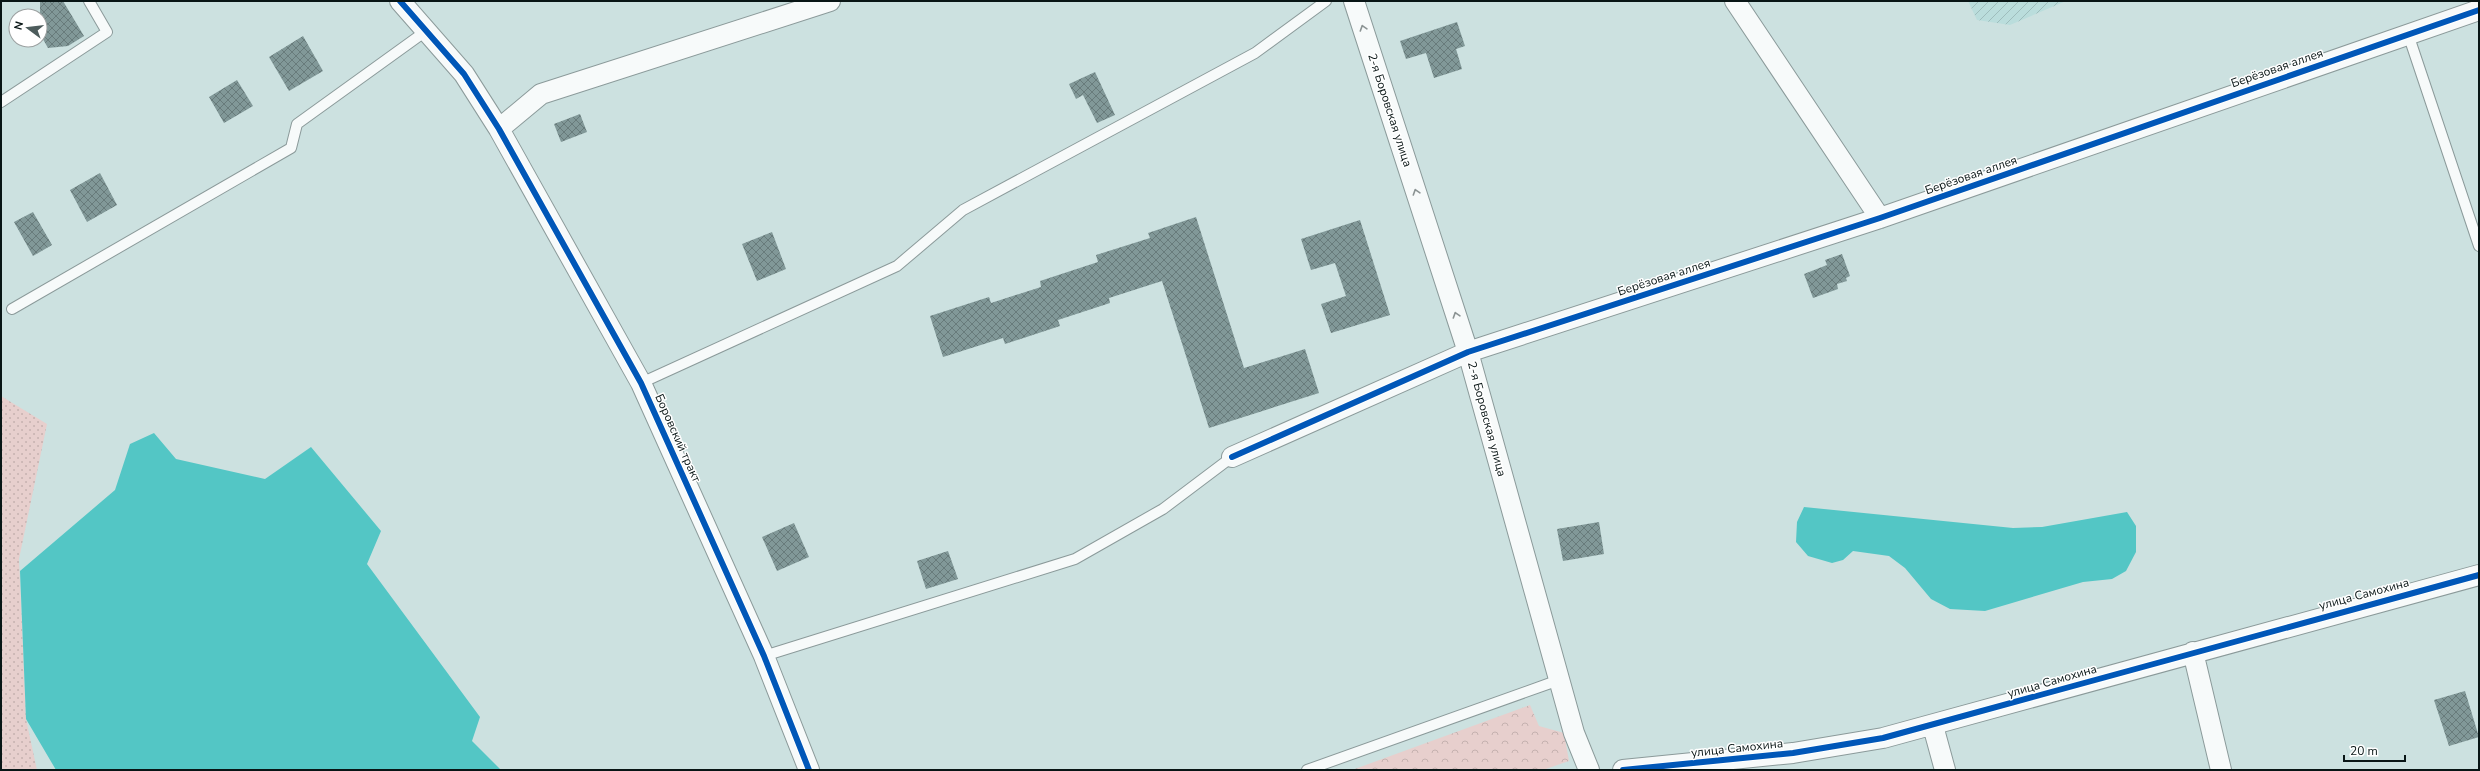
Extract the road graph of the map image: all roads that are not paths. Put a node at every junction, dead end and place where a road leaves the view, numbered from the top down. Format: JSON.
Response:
{"nodes":[{"id":1,"x":89,"y":1,"type":"edge"},
{"id":2,"x":400,"y":1,"type":"edge"},
{"id":3,"x":830,"y":1,"type":"edge"},
{"id":4,"x":1326,"y":1,"type":"edge"},
{"id":5,"x":1354,"y":1,"type":"edge"},
{"id":6,"x":1735,"y":1,"type":"edge"},
{"id":7,"x":2479,"y":10,"type":"edge"},
{"id":8,"x":426,"y":31,"type":"junction"},
{"id":9,"x":2408,"y":34,"type":"junction"},
{"id":10,"x":1,"y":102,"type":"edge"},
{"id":11,"x":499,"y":129,"type":"junction"},
{"id":12,"x":1880,"y":218,"type":"junction"},
{"id":13,"x":2479,"y":246,"type":"edge"},
{"id":14,"x":12,"y":309,"type":"dead end"},
{"id":15,"x":1468,"y":352,"type":"junction"},
{"id":16,"x":641,"y":383,"type":"junction"},
{"id":17,"x":1232,"y":457,"type":"joint"},
{"id":18,"x":2479,"y":575,"type":"edge"},
{"id":19,"x":2193,"y":652,"type":"junction"},
{"id":20,"x":764,"y":656,"type":"junction"},
{"id":21,"x":1559,"y":680,"type":"junction"},
{"id":22,"x":1932,"y":726,"type":"junction"},
{"id":23,"x":809,"y":770,"type":"edge"},
{"id":24,"x":1307,"y":770,"type":"edge"},
{"id":25,"x":1589,"y":770,"type":"edge"},
{"id":26,"x":1623,"y":770,"type":"edge"},
{"id":27,"x":1945,"y":770,"type":"edge"},
{"id":28,"x":2221,"y":770,"type":"edge"}],
"edges":[{"from":1,"to":10,"type":"lane"},
{"from":2,"to":8,"type":"street","name":"Боровский тракт"},
{"from":3,"to":11,"type":"street"},
{"from":4,"to":16,"type":"lane"},
{"from":15,"to":5,"type":"street","name":"2-я Боровская улица","one_way":true},
{"from":6,"to":12,"type":"street"},
{"from":7,"to":9,"type":"street","name":"Берёзовая аллея"},
{"from":8,"to":11,"type":"street","name":"Боровский тракт"},
{"from":8,"to":14,"type":"lane"},
{"from":9,"to":12,"type":"street","name":"Берёзовая аллея"},
{"from":9,"to":13,"type":"lane"},
{"from":11,"to":16,"type":"street","name":"Боровский тракт"},
{"from":12,"to":15,"type":"street","name":"Берёзовая аллея"},
{"from":15,"to":17,"type":"street","name":"Берёзовая аллея"},
{"from":15,"to":21,"type":"street","name":"2-я Боровская улица"},
{"from":16,"to":20,"type":"street","name":"Боровский тракт"},
{"from":17,"to":20,"type":"lane"},
{"from":18,"to":19,"type":"street","name":"улица Самохина"},
{"from":19,"to":22,"type":"street","name":"улица Самохина"},
{"from":19,"to":28,"type":"street"},
{"from":20,"to":23,"type":"street","name":"Боровский тракт"},
{"from":21,"to":24,"type":"lane"},
{"from":21,"to":25,"type":"street","name":"2-я Боровская улица"},
{"from":22,"to":26,"type":"street","name":"улица Самохина"},
{"from":22,"to":27,"type":"street"}]}
